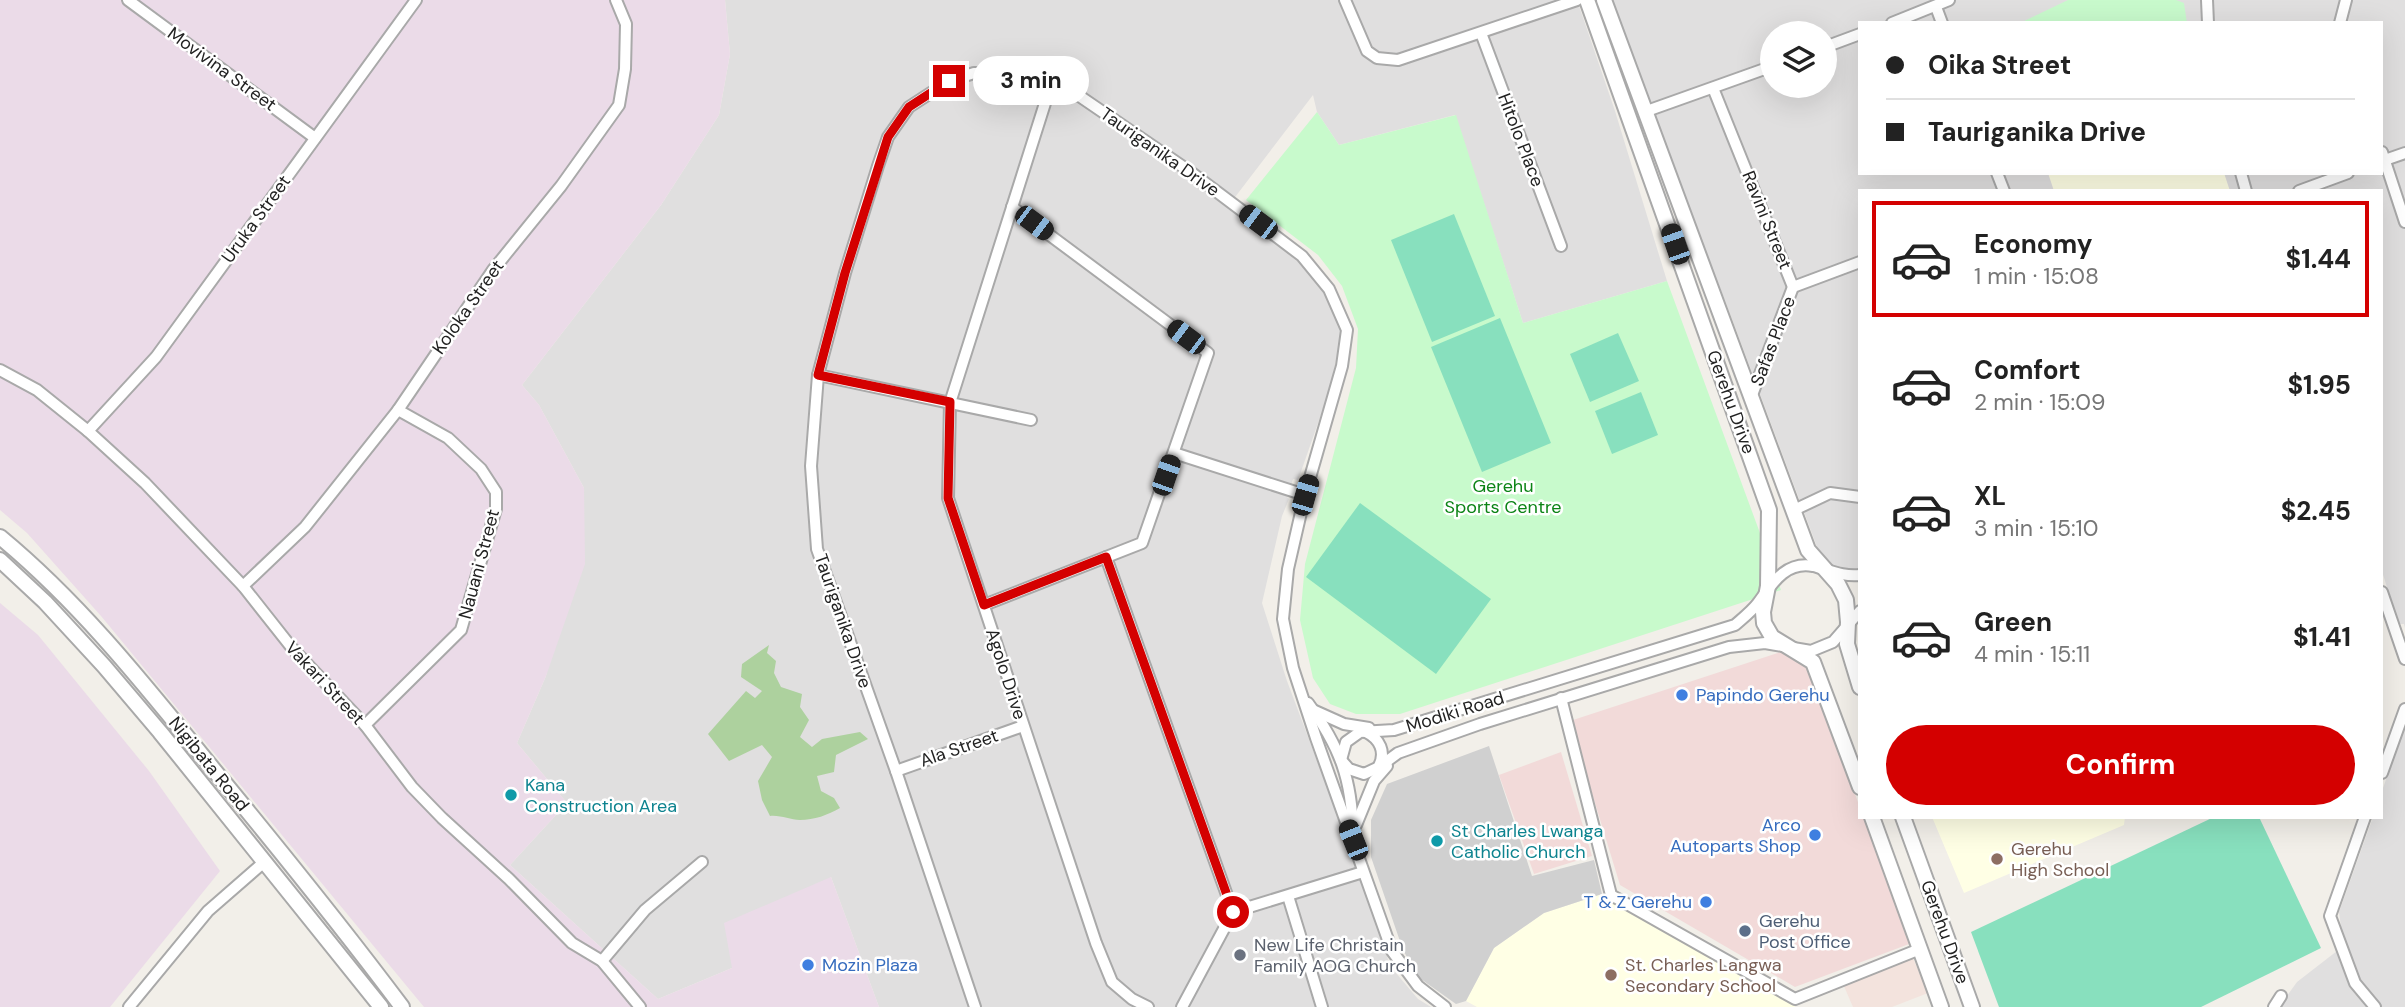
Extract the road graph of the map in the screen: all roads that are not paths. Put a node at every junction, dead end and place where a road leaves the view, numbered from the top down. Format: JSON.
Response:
{"nodes":[{"id":1,"x":128,"y":0,"type":"edge"},
{"id":2,"x":416,"y":0,"type":"edge"},
{"id":3,"x":616,"y":0,"type":"edge"},
{"id":4,"x":1345,"y":0,"type":"edge"},
{"id":5,"x":1577,"y":0,"type":"edge"},
{"id":6,"x":1587,"y":0,"type":"edge"},
{"id":7,"x":1604,"y":0,"type":"edge"},
{"id":8,"x":1949,"y":0,"type":"edge"},
{"id":9,"x":2207,"y":0,"type":"edge"},
{"id":10,"x":2346,"y":0,"type":"edge"},
{"id":11,"x":1936,"y":7,"type":"junction"},
{"id":12,"x":1898,"y":21,"type":"edge"},
{"id":13,"x":1941,"y":21,"type":"edge"},
{"id":14,"x":2208,"y":21,"type":"edge"},
{"id":15,"x":2341,"y":21,"type":"edge"},
{"id":16,"x":1481,"y":33,"type":"junction"},
{"id":17,"x":1858,"y":35,"type":"edge"},
{"id":18,"x":1837,"y":43,"type":"edge"},
{"id":19,"x":1760,"y":71,"type":"edge"},
{"id":20,"x":1053,"y":78,"type":"junction"},
{"id":21,"x":1713,"y":88,"type":"junction"},
{"id":22,"x":1644,"y":112,"type":"junction"},
{"id":23,"x":315,"y":138,"type":"junction"},
{"id":24,"x":2405,"y":153,"type":"edge"},
{"id":25,"x":2383,"y":158,"type":"edge"},
{"id":26,"x":2343,"y":175,"type":"edge"},
{"id":27,"x":2304,"y":189,"type":"edge"},
{"id":28,"x":1012,"y":207,"type":"junction"},
{"id":29,"x":2405,"y":222,"type":"edge"},
{"id":30,"x":1561,"y":246,"type":"dead end"},
{"id":31,"x":1858,"y":263,"type":"edge"},
{"id":32,"x":1793,"y":287,"type":"junction"},
{"id":33,"x":0,"y":370,"type":"edge"},
{"id":34,"x":818,"y":375,"type":"junction"},
{"id":35,"x":1752,"y":395,"type":"junction"},
{"id":36,"x":950,"y":402,"type":"junction"},
{"id":37,"x":398,"y":410,"type":"junction"},
{"id":38,"x":1031,"y":420,"type":"dead end"},
{"id":39,"x":88,"y":431,"type":"junction"},
{"id":40,"x":1174,"y":453,"type":"junction"},
{"id":41,"x":1305,"y":495,"type":"junction"},
{"id":42,"x":1858,"y":498,"type":"edge"},
{"id":43,"x":1794,"y":510,"type":"junction"},
{"id":44,"x":0,"y":537,"type":"edge"},
{"id":45,"x":1106,"y":557,"type":"junction"},
{"id":46,"x":0,"y":560,"type":"edge"},
{"id":47,"x":1825,"y":571,"type":"junction"},
{"id":48,"x":1858,"y":575,"type":"edge"},
{"id":49,"x":243,"y":586,"type":"junction"},
{"id":50,"x":1768,"y":586,"type":"junction"},
{"id":51,"x":2383,"y":594,"type":"edge"},
{"id":52,"x":984,"y":605,"type":"junction"},
{"id":53,"x":1858,"y":613,"type":"edge"},
{"id":54,"x":1848,"y":622,"type":"junction"},
{"id":55,"x":2402,"y":637,"type":"edge"},
{"id":56,"x":1784,"y":646,"type":"junction"},
{"id":57,"x":2405,"y":659,"type":"edge"},
{"id":58,"x":1858,"y":680,"type":"edge"},
{"id":59,"x":1302,"y":695,"type":"junction"},
{"id":60,"x":1561,"y":698,"type":"junction"},
{"id":61,"x":2405,"y":709,"type":"edge"},
{"id":62,"x":365,"y":725,"type":"junction"},
{"id":63,"x":1023,"y":726,"type":"junction"},
{"id":64,"x":1379,"y":730,"type":"junction"},
{"id":65,"x":1366,"y":732,"type":"junction"},
{"id":66,"x":1398,"y":753,"type":"junction"},
{"id":67,"x":1341,"y":760,"type":"junction"},
{"id":68,"x":1379,"y":767,"type":"junction"},
{"id":69,"x":2383,"y":770,"type":"edge"},
{"id":70,"x":896,"y":771,"type":"junction"},
{"id":71,"x":1858,"y":783,"type":"edge"},
{"id":72,"x":1872,"y":819,"type":"edge"},
{"id":73,"x":1904,"y":819,"type":"edge"},
{"id":74,"x":2364,"y":819,"type":"edge"},
{"id":75,"x":1353,"y":840,"type":"junction"},
{"id":76,"x":702,"y":862,"type":"dead end"},
{"id":77,"x":263,"y":863,"type":"junction"},
{"id":78,"x":1363,"y":873,"type":"junction"},
{"id":79,"x":1288,"y":896,"type":"junction"},
{"id":80,"x":1233,"y":912,"type":"junction"},
{"id":81,"x":1920,"y":949,"type":"junction"},
{"id":82,"x":602,"y":961,"type":"junction"},
{"id":83,"x":2281,"y":996,"type":"dead end"},
{"id":84,"x":129,"y":1007,"type":"edge"},
{"id":85,"x":381,"y":1007,"type":"edge"},
{"id":86,"x":402,"y":1007,"type":"edge"},
{"id":87,"x":640,"y":1007,"type":"edge"},
{"id":88,"x":975,"y":1007,"type":"edge"},
{"id":89,"x":1148,"y":1007,"type":"edge"},
{"id":90,"x":1182,"y":1007,"type":"edge"},
{"id":91,"x":1322,"y":1007,"type":"edge"},
{"id":92,"x":1445,"y":1007,"type":"edge"},
{"id":93,"x":1941,"y":1007,"type":"edge"},
{"id":94,"x":1972,"y":1007,"type":"edge"},
{"id":95,"x":2274,"y":1007,"type":"edge"},
{"id":96,"x":2375,"y":1007,"type":"edge"}],
"edges":[{"from":1,"to":23,"type":"street","name":"Movivina Street"},
{"from":2,"to":23,"type":"street","name":"Uruka Street"},
{"from":3,"to":37,"type":"street","name":"Koloka Street"},
{"from":4,"to":16,"type":"street"},
{"from":5,"to":16,"type":"street"},
{"from":6,"to":50,"type":"street","name":"Gerehu Drive"},
{"from":7,"to":22,"type":"street","name":"Gerehu Drive"},
{"from":8,"to":11,"type":"street"},
{"from":9,"to":14,"type":"street"},
{"from":10,"to":15,"type":"street"},
{"from":11,"to":12,"type":"street"},
{"from":11,"to":13,"type":"street"},
{"from":16,"to":30,"type":"street","name":"Hitolo Place"},
{"from":17,"to":18,"type":"street"},
{"from":19,"to":21,"type":"street"},
{"from":20,"to":28,"type":"street","name":"Agolo Drive"},
{"from":20,"to":34,"type":"street","name":"Tauriganika Drive"},
{"from":20,"to":41,"type":"street","name":"Tauriganika Drive"},
{"from":21,"to":22,"type":"street"},
{"from":21,"to":32,"type":"street","name":"Ravini Street"},
{"from":22,"to":35,"type":"street","name":"Gerehu Drive"},
{"from":23,"to":39,"type":"street","name":"Uruka Street"},
{"from":24,"to":25,"type":"street"},
{"from":25,"to":29,"type":"street"},
{"from":26,"to":27,"type":"street"},
{"from":28,"to":36,"type":"street","name":"Agolo Drive"},
{"from":28,"to":40,"type":"street"},
{"from":31,"to":32,"type":"street","name":"Ravini Street"},
{"from":32,"to":35,"type":"street","name":"Safas Place"},
{"from":33,"to":39,"type":"street","name":"Vakari Street"},
{"from":34,"to":36,"type":"street"},
{"from":34,"to":70,"type":"street","name":"Tauriganika Drive"},
{"from":35,"to":43,"type":"street","name":"Gerehu Drive"},
{"from":36,"to":38,"type":"street"},
{"from":36,"to":52,"type":"street","name":"Agolo Drive"},
{"from":37,"to":49,"type":"street","name":"Koloka Street"},
{"from":37,"to":62,"type":"street","name":"Nauani Street"},
{"from":39,"to":49,"type":"street","name":"Vakari Street"},
{"from":40,"to":41,"type":"street"},
{"from":40,"to":45,"type":"street"},
{"from":41,"to":59,"type":"street","name":"Tauriganika Drive"},
{"from":42,"to":43,"type":"street"},
{"from":43,"to":47,"type":"street","name":"Gerehu Drive"},
{"from":44,"to":86,"type":"street","name":"Nigibata Road"},
{"from":45,"to":52,"type":"street"},
{"from":45,"to":80,"type":"street"},
{"from":46,"to":77,"type":"street","name":"Nigibata Road"},
{"from":47,"to":48,"type":"street","name":"Modiki Road"},
{"from":47,"to":50,"type":"street","name":"Modiki Road"},
{"from":47,"to":54,"type":"street","name":"Gerehu Drive"},
{"from":49,"to":62,"type":"street","name":"Vakari Street"},
{"from":50,"to":56,"type":"street","name":"Gerehu Drive"},
{"from":50,"to":64,"type":"street","name":"Modiki Road"},
{"from":51,"to":55,"type":"street"},
{"from":52,"to":63,"type":"street","name":"Agolo Drive"},
{"from":53,"to":54,"type":"street","name":"Modiki Road"},
{"from":54,"to":56,"type":"street","name":"Modiki Road"},
{"from":54,"to":58,"type":"street","name":"Gerehu Drive"},
{"from":55,"to":57,"type":"street"},
{"from":56,"to":60,"type":"street","name":"Modiki Road"},
{"from":56,"to":71,"type":"street","name":"Gerehu Drive"},
{"from":59,"to":64,"type":"street"},
{"from":59,"to":67,"type":"street","name":"Tauriganika Drive"},
{"from":59,"to":75,"type":"street","name":"Tauriganika Drive"},
{"from":60,"to":66,"type":"street","name":"Modiki Road"},
{"from":60,"to":81,"type":"street"},
{"from":61,"to":69,"type":"street"},
{"from":62,"to":82,"type":"street","name":"Vakari Street"},
{"from":63,"to":70,"type":"street","name":"Ala Street"},
{"from":63,"to":89,"type":"street","name":"Agolo Drive"},
{"from":64,"to":65,"type":"street","name":"Modiki Road"},
{"from":65,"to":67,"type":"street"},
{"from":65,"to":68,"type":"street"},
{"from":66,"to":68,"type":"street","name":"Modiki Road"},
{"from":66,"to":75,"type":"street"},
{"from":67,"to":68,"type":"street"},
{"from":67,"to":75,"type":"street","name":"Tauriganika Drive"},
{"from":70,"to":88,"type":"street","name":"Tauriganika Drive"},
{"from":72,"to":81,"type":"street","name":"Gerehu Drive"},
{"from":73,"to":94,"type":"street","name":"Gerehu Drive"},
{"from":74,"to":96,"type":"street"},
{"from":75,"to":78,"type":"street","name":"Tauriganika Drive"},
{"from":76,"to":82,"type":"street"},
{"from":77,"to":84,"type":"street"},
{"from":77,"to":85,"type":"street","name":"Nigibata Road"},
{"from":78,"to":79,"type":"street"},
{"from":78,"to":92,"type":"street","name":"Tauriganika Drive"},
{"from":79,"to":80,"type":"street"},
{"from":79,"to":91,"type":"street"},
{"from":80,"to":90,"type":"street"},
{"from":81,"to":93,"type":"street","name":"Gerehu Drive"},
{"from":82,"to":87,"type":"street","name":"Vakari Street"},
{"from":83,"to":95,"type":"street"}]}
